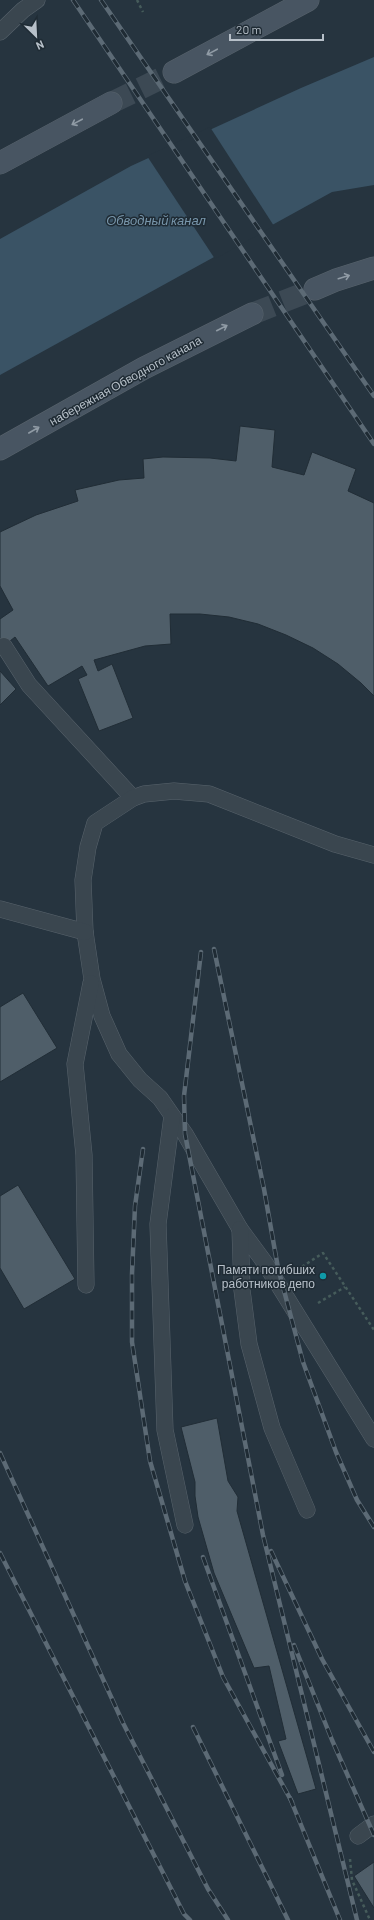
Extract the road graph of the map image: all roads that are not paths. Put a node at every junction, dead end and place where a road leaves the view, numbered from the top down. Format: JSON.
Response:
{"nodes":[{"id":1,"x":37,"y":0,"type":"edge"},
{"id":2,"x":308,"y":0,"type":"edge"},
{"id":3,"x":0,"y":32,"type":"edge"},
{"id":4,"x":174,"y":72,"type":"tunnel mouth"},
{"id":5,"x":111,"y":103,"type":"tunnel mouth"},
{"id":6,"x":0,"y":163,"type":"edge"},
{"id":7,"x":374,"y":268,"type":"edge"},
{"id":8,"x":315,"y":288,"type":"tunnel mouth"},
{"id":9,"x":252,"y":314,"type":"tunnel mouth"},
{"id":10,"x":0,"y":449,"type":"edge"},
{"id":11,"x":4,"y":646,"type":"dead end"},
{"id":12,"x":133,"y":798,"type":"junction"},
{"id":13,"x":374,"y":855,"type":"edge"},
{"id":14,"x":0,"y":909,"type":"edge"},
{"id":15,"x":85,"y":932,"type":"junction"},
{"id":16,"x":92,"y":979,"type":"junction"},
{"id":17,"x":172,"y":1116,"type":"junction"},
{"id":18,"x":240,"y":1230,"type":"junction"},
{"id":19,"x":86,"y":1285,"type":"dead end"},
{"id":20,"x":374,"y":1439,"type":"edge"},
{"id":21,"x":307,"y":1510,"type":"dead end"},
{"id":22,"x":185,"y":1525,"type":"dead end"},
{"id":23,"x":374,"y":1824,"type":"edge"},
{"id":24,"x":358,"y":1836,"type":"road end"}],
"edges":[{"from":1,"to":3,"type":"lane"},
{"from":2,"to":4,"type":"main road","one_way":true},
{"from":5,"to":6,"type":"main road","one_way":true},
{"from":8,"to":7,"type":"main road","one_way":true},
{"from":10,"to":9,"type":"main road","name":"набережная Обводного канала","one_way":true},
{"from":11,"to":12,"type":"lane"},
{"from":12,"to":13,"type":"lane"},
{"from":12,"to":15,"type":"lane"},
{"from":14,"to":15,"type":"lane"},
{"from":15,"to":16,"type":"lane"},
{"from":16,"to":17,"type":"lane"},
{"from":16,"to":19,"type":"lane"},
{"from":17,"to":18,"type":"lane"},
{"from":17,"to":22,"type":"lane"},
{"from":18,"to":20,"type":"lane"},
{"from":18,"to":21,"type":"lane"},
{"from":23,"to":24,"type":"lane"}]}
